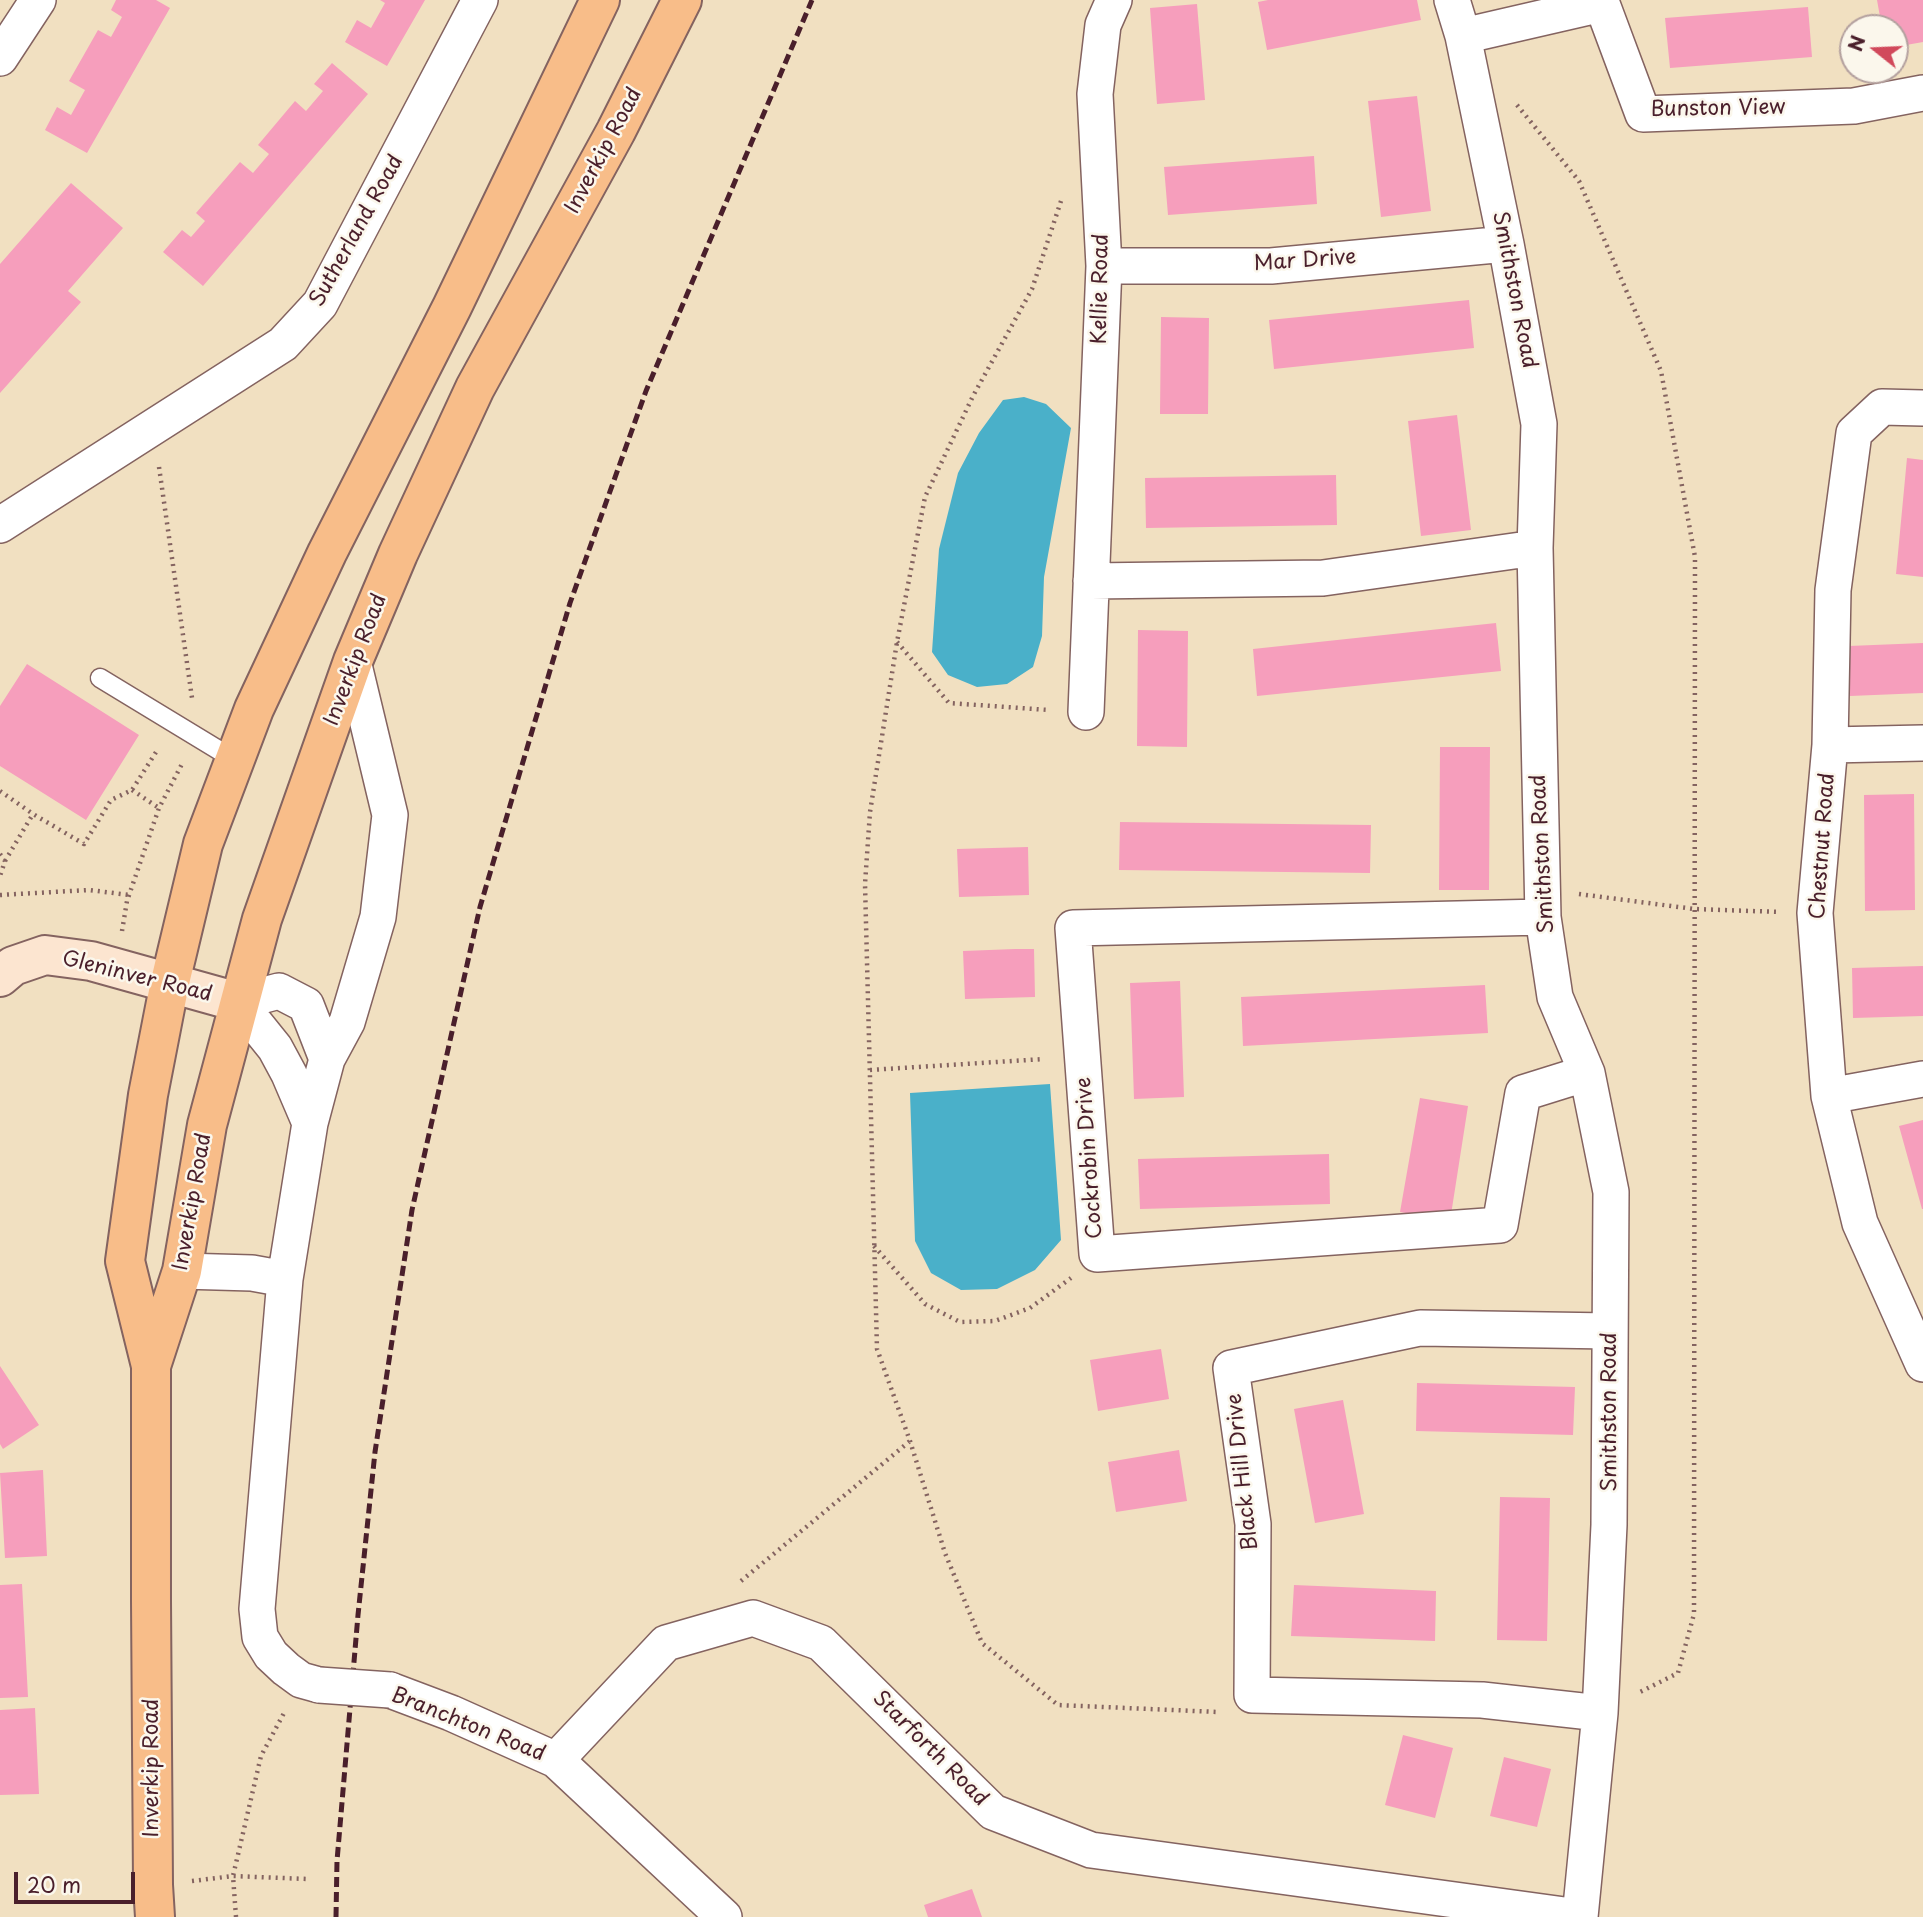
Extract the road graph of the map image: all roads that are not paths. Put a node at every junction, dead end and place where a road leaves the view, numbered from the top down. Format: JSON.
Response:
{"nodes":[{"id":1,"x":38,"y":0,"type":"edge"},
{"id":2,"x":480,"y":0,"type":"edge"},
{"id":3,"x":600,"y":0,"type":"edge"},
{"id":4,"x":682,"y":0,"type":"edge"},
{"id":5,"x":1114,"y":0,"type":"edge"},
{"id":6,"x":1452,"y":0,"type":"edge"},
{"id":7,"x":1463,"y":36,"type":"junction"},
{"id":8,"x":0,"y":58,"type":"edge"},
{"id":9,"x":1923,"y":93,"type":"edge"},
{"id":10,"x":1506,"y":244,"type":"junction"},
{"id":11,"x":1104,"y":266,"type":"junction"},
{"id":12,"x":1923,"y":408,"type":"edge"},
{"id":13,"x":0,"y":526,"type":"edge"},
{"id":14,"x":1535,"y":548,"type":"junction"},
{"id":15,"x":1091,"y":581,"type":"junction"},
{"id":16,"x":353,"y":661,"type":"junction"},
{"id":17,"x":100,"y":678,"type":"dead end"},
{"id":18,"x":1086,"y":712,"type":"road end"},
{"id":19,"x":1923,"y":743,"type":"edge"},
{"id":20,"x":1830,"y":745,"type":"junction"},
{"id":21,"x":235,"y":760,"type":"junction"},
{"id":22,"x":1542,"y":903,"type":"junction"},
{"id":23,"x":0,"y":977,"type":"edge"},
{"id":24,"x":170,"y":982,"type":"junction"},
{"id":25,"x":238,"y":1002,"type":"junction"},
{"id":26,"x":327,"y":1059,"type":"junction"},
{"id":27,"x":1587,"y":1073,"type":"junction"},
{"id":28,"x":1923,"y":1079,"type":"edge"},
{"id":29,"x":1829,"y":1096,"type":"junction"},
{"id":30,"x":310,"y":1123,"type":"junction"},
{"id":31,"x":182,"y":1270,"type":"junction"},
{"id":32,"x":285,"y":1279,"type":"junction"},
{"id":33,"x":1610,"y":1331,"type":"junction"},
{"id":34,"x":1923,"y":1364,"type":"edge"},
{"id":35,"x":152,"y":1366,"type":"junction"},
{"id":36,"x":1600,"y":1713,"type":"junction"},
{"id":37,"x":556,"y":1760,"type":"junction"},
{"id":38,"x":154,"y":1901,"type":"edge"},
{"id":39,"x":721,"y":1916,"type":"edge"},
{"id":40,"x":1580,"y":1917,"type":"edge"}],
"edges":[{"from":1,"to":8,"type":"street"},
{"from":2,"to":13,"type":"street","name":"Sutherland Road"},
{"from":3,"to":21,"type":"highway","name":"Inverkip Road"},
{"from":4,"to":16,"type":"highway","name":"Inverkip Road"},
{"from":5,"to":11,"type":"street","name":"Kellie Road"},
{"from":6,"to":7,"type":"street","name":"Smithston Road"},
{"from":7,"to":9,"type":"street","name":"Bunston View"},
{"from":7,"to":10,"type":"street","name":"Smithston Road"},
{"from":10,"to":11,"type":"street","name":"Mar Drive"},
{"from":10,"to":14,"type":"street","name":"Smithston Road"},
{"from":11,"to":15,"type":"street","name":"Kellie Road"},
{"from":12,"to":20,"type":"street","name":"Chestnut Road"},
{"from":14,"to":15,"type":"street"},
{"from":14,"to":22,"type":"street","name":"Smithston Road"},
{"from":15,"to":18,"type":"street","name":"Kellie Road"},
{"from":16,"to":25,"type":"highway","name":"Inverkip Road"},
{"from":16,"to":26,"type":"street"},
{"from":17,"to":21,"type":"lane"},
{"from":19,"to":20,"type":"street"},
{"from":20,"to":29,"type":"street","name":"Chestnut Road"},
{"from":21,"to":24,"type":"highway","name":"Inverkip Road"},
{"from":22,"to":27,"type":"street","name":"Smithston Road"},
{"from":22,"to":27,"type":"street","name":"Cockrobin Drive"},
{"from":23,"to":24,"type":"street","name":"Gleninver Road"},
{"from":24,"to":25,"type":"street","name":"Gleninver Road"},
{"from":24,"to":35,"type":"highway","name":"Inverkip Road"},
{"from":25,"to":26,"type":"street"},
{"from":25,"to":30,"type":"street"},
{"from":25,"to":31,"type":"highway","name":"Inverkip Road"},
{"from":26,"to":30,"type":"street"},
{"from":27,"to":33,"type":"street","name":"Smithston Road"},
{"from":28,"to":29,"type":"street"},
{"from":29,"to":34,"type":"street","name":"Chestnut Road"},
{"from":30,"to":32,"type":"street"},
{"from":31,"to":32,"type":"street"},
{"from":31,"to":35,"type":"highway","name":"Inverkip Road"},
{"from":32,"to":37,"type":"street","name":"Branchton Road","bridge":true},
{"from":33,"to":36,"type":"street","name":"Smithston Road"},
{"from":33,"to":36,"type":"street","name":"Black Hill Drive"},
{"from":35,"to":38,"type":"highway","name":"Inverkip Road"},
{"from":36,"to":40,"type":"street","name":"Smithston Road"},
{"from":37,"to":39,"type":"street","name":"Branchton Road"},
{"from":37,"to":40,"type":"street","name":"Starforth Road"}]}
